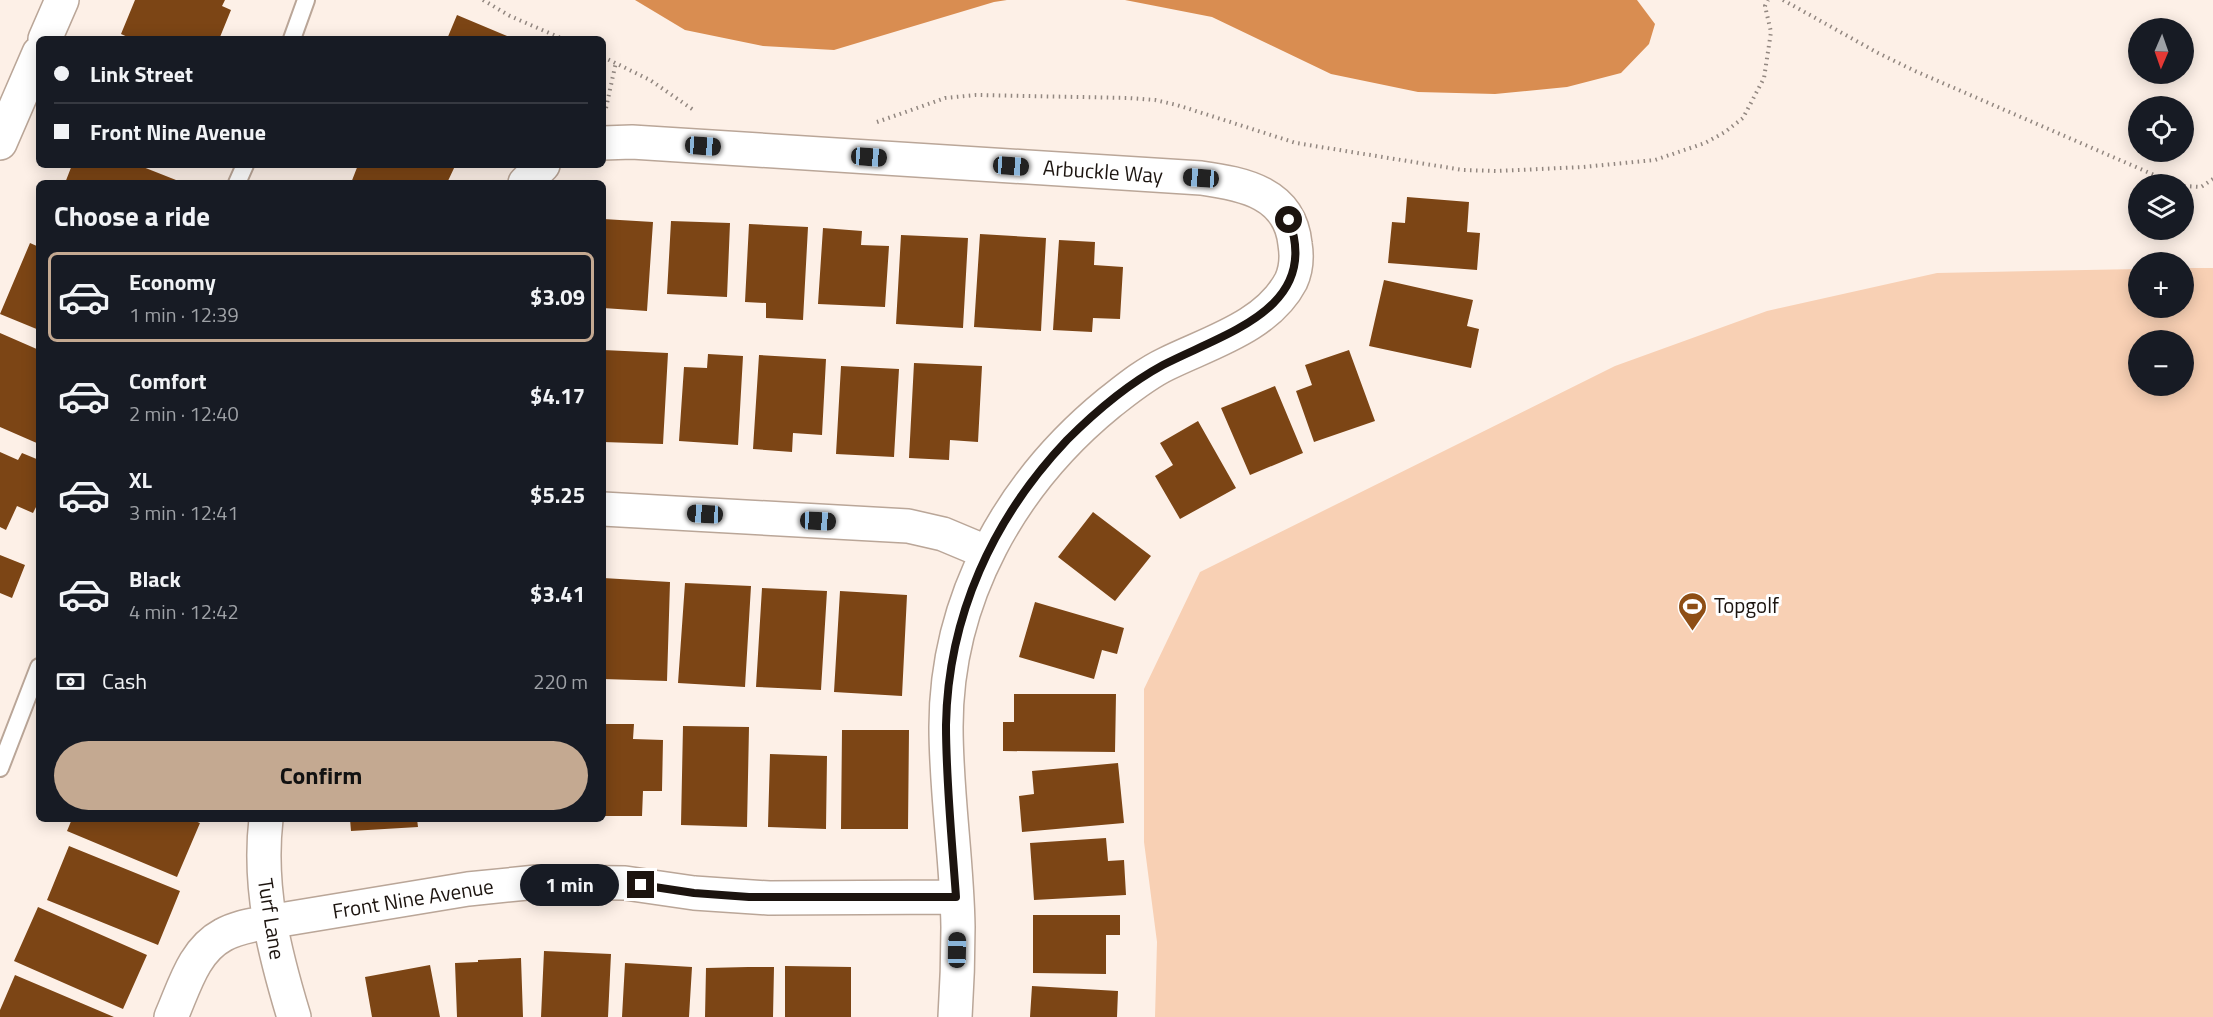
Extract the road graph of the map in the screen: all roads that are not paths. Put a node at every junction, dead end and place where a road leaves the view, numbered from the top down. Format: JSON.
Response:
{"nodes":[{"id":1,"x":62,"y":0,"type":"edge"},
{"id":2,"x":306,"y":0,"type":"edge"},
{"id":3,"x":46,"y":36,"type":"edge"},
{"id":4,"x":293,"y":36,"type":"edge"},
{"id":5,"x":36,"y":60,"type":"edge"},
{"id":6,"x":0,"y":143,"type":"edge"},
{"id":7,"x":606,"y":143,"type":"edge"},
{"id":8,"x":540,"y":168,"type":"edge"},
{"id":9,"x":528,"y":180,"type":"edge"},
{"id":10,"x":606,"y":509,"type":"edge"},
{"id":11,"x":986,"y":552,"type":"junction"},
{"id":12,"x":36,"y":675,"type":"edge"},
{"id":13,"x":0,"y":768,"type":"edge"},
{"id":14,"x":266,"y":822,"type":"edge"},
{"id":15,"x":956,"y":897,"type":"junction"},
{"id":16,"x":268,"y":922,"type":"junction"},
{"id":17,"x":171,"y":1017,"type":"edge"},
{"id":18,"x":294,"y":1017,"type":"edge"},
{"id":19,"x":955,"y":1017,"type":"edge"}],
"edges":[{"from":1,"to":3,"type":"street"},
{"from":2,"to":4,"type":"lane"},
{"from":5,"to":6,"type":"street"},
{"from":7,"to":11,"type":"street","name":"Arbuckle Way"},
{"from":8,"to":9,"type":"street"},
{"from":10,"to":11,"type":"street"},
{"from":11,"to":15,"type":"street"},
{"from":12,"to":13,"type":"lane"},
{"from":14,"to":16,"type":"street","name":"Turf Lane"},
{"from":15,"to":16,"type":"street","name":"Front Nine Avenue"},
{"from":15,"to":19,"type":"street"},
{"from":16,"to":17,"type":"street","name":"Front Nine Avenue"},
{"from":16,"to":18,"type":"street","name":"Turf Lane"}]}
